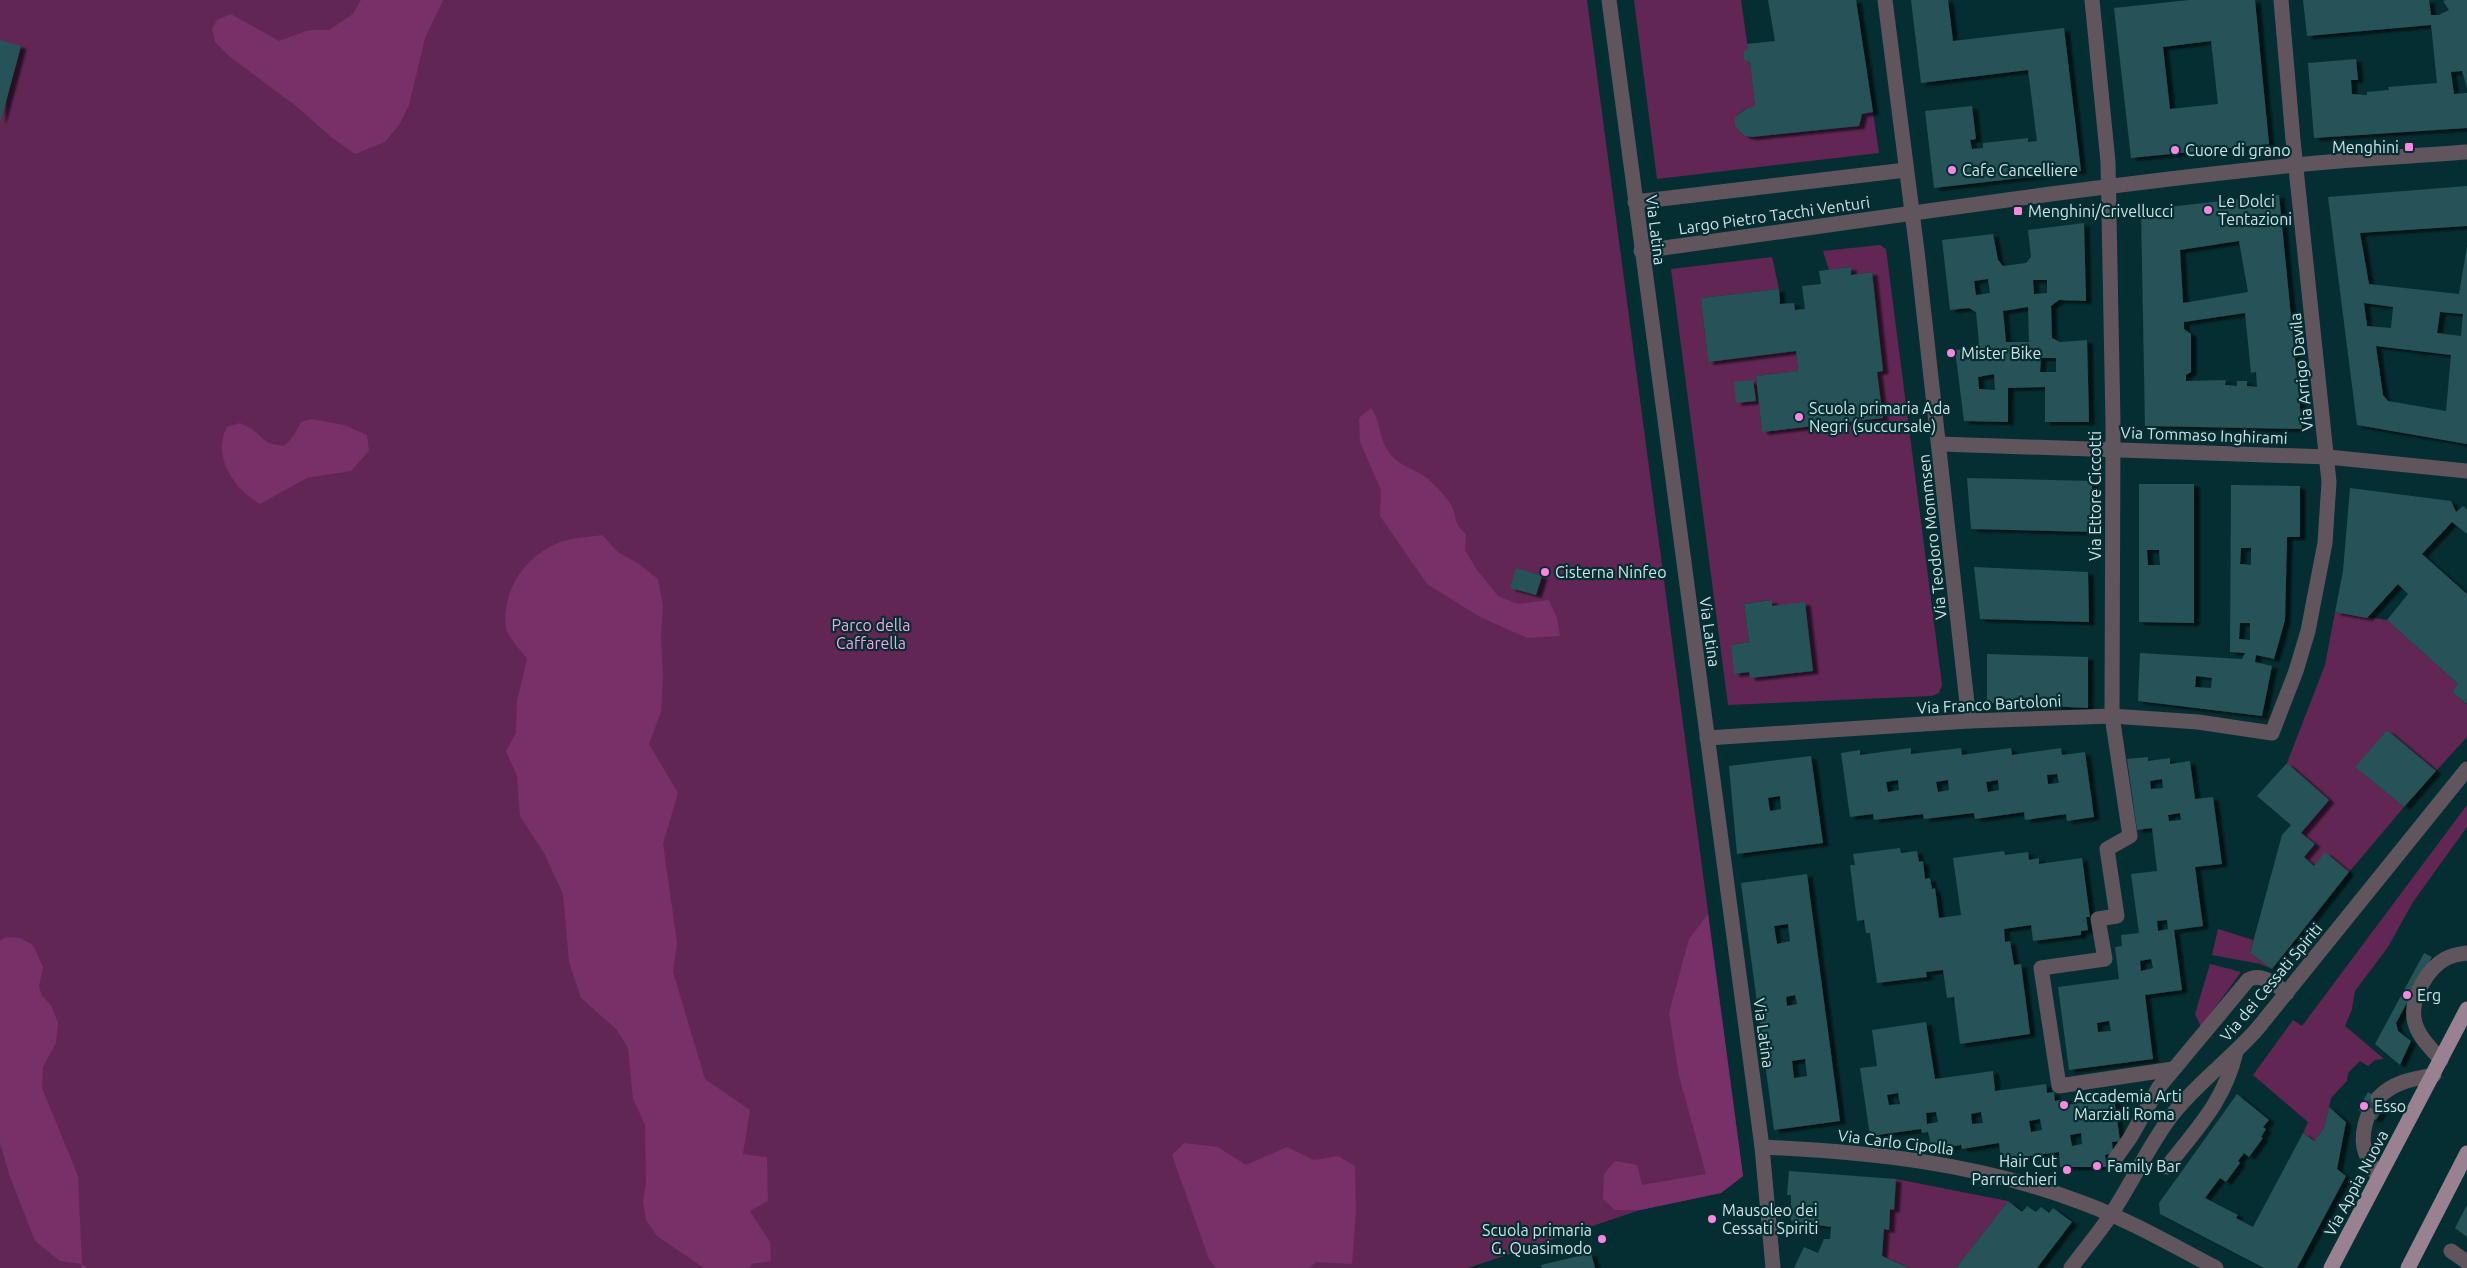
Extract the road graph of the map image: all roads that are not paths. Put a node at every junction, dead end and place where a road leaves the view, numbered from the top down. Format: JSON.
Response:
{"nodes":[{"id":1,"x":1608,"y":0,"type":"edge"},
{"id":2,"x":1885,"y":0,"type":"edge"},
{"id":3,"x":2092,"y":0,"type":"edge"},
{"id":4,"x":2281,"y":0,"type":"edge"},
{"id":5,"x":2467,"y":152,"type":"edge"},
{"id":6,"x":2296,"y":165,"type":"junction"},
{"id":7,"x":1906,"y":170,"type":"junction"},
{"id":8,"x":2108,"y":187,"type":"junction"},
{"id":9,"x":1635,"y":202,"type":"junction"},
{"id":10,"x":1912,"y":212,"type":"junction"},
{"id":11,"x":1641,"y":252,"type":"junction"},
{"id":12,"x":1940,"y":444,"type":"junction"},
{"id":13,"x":2113,"y":450,"type":"junction"},
{"id":14,"x":2328,"y":457,"type":"junction"},
{"id":15,"x":2467,"y":471,"type":"edge"},
{"id":16,"x":2112,"y":716,"type":"junction"},
{"id":17,"x":1969,"y":722,"type":"junction"},
{"id":18,"x":2272,"y":733,"type":"joint"},
{"id":19,"x":1706,"y":738,"type":"junction"},
{"id":20,"x":2467,"y":769,"type":"edge"},
{"id":21,"x":2467,"y":953,"type":"edge"},
{"id":22,"x":2287,"y":994,"type":"junction"},
{"id":23,"x":2467,"y":1009,"type":"edge"},
{"id":24,"x":2236,"y":1052,"type":"junction"},
{"id":25,"x":2441,"y":1060,"type":"junction"},
{"id":26,"x":2173,"y":1069,"type":"junction"},
{"id":27,"x":2434,"y":1075,"type":"junction"},
{"id":28,"x":2378,"y":1098,"type":"tunnel mouth"},
{"id":29,"x":2368,"y":1115,"type":"tunnel mouth"},
{"id":30,"x":1762,"y":1146,"type":"junction"},
{"id":31,"x":2467,"y":1153,"type":"edge"},
{"id":32,"x":2116,"y":1159,"type":"dead end"},
{"id":33,"x":2167,"y":1167,"type":"dead end"},
{"id":34,"x":2378,"y":1177,"type":"junction"},
{"id":35,"x":2112,"y":1215,"type":"junction"},
{"id":36,"x":2452,"y":1251,"type":"dead end"},
{"id":37,"x":2467,"y":1262,"type":"edge"},
{"id":38,"x":1773,"y":1268,"type":"edge"},
{"id":39,"x":2071,"y":1268,"type":"edge"},
{"id":40,"x":2216,"y":1268,"type":"edge"},
{"id":41,"x":2331,"y":1268,"type":"edge"},
{"id":42,"x":2408,"y":1268,"type":"edge"}],
"edges":[{"from":1,"to":9,"type":"street","name":"Via Latina"},
{"from":2,"to":7,"type":"street","name":"Via Teodoro Mommsen"},
{"from":3,"to":8,"type":"street","name":"Via Ettore Ciccotti"},
{"from":4,"to":6,"type":"street","name":"Via Arrigo Davila"},
{"from":5,"to":6,"type":"street","name":"Largo Pietro Tacchi Venturi"},
{"from":6,"to":8,"type":"street","name":"Largo Pietro Tacchi Venturi"},
{"from":6,"to":14,"type":"street","name":"Via Arrigo Davila"},
{"from":7,"to":9,"type":"street","name":"Largo Pietro Tacchi Venturi"},
{"from":7,"to":10,"type":"street","name":"Via Teodoro Mommsen"},
{"from":8,"to":10,"type":"street","name":"Largo Pietro Tacchi Venturi"},
{"from":8,"to":13,"type":"street","name":"Via Ettore Ciccotti"},
{"from":9,"to":11,"type":"street","name":"Via Latina"},
{"from":10,"to":11,"type":"street","name":"Largo Pietro Tacchi Venturi"},
{"from":10,"to":12,"type":"street","name":"Via Teodoro Mommsen"},
{"from":11,"to":19,"type":"street","name":"Via Latina"},
{"from":12,"to":13,"type":"street","name":"Via Tommaso Inghirami"},
{"from":12,"to":17,"type":"street","name":"Via Teodoro Mommsen"},
{"from":13,"to":14,"type":"street","name":"Via Tommaso Inghirami"},
{"from":13,"to":16,"type":"street","name":"Via Ettore Ciccotti"},
{"from":14,"to":15,"type":"street","name":"Via Tommaso Inghirami"},
{"from":14,"to":18,"type":"street","name":"Via Arrigo Davila"},
{"from":16,"to":17,"type":"street","name":"Via Franco Bartoloni"},
{"from":16,"to":18,"type":"street","name":"Via Franco Bartoloni"},
{"from":16,"to":26,"type":"street","name":"Via Ettore Ciccotti"},
{"from":17,"to":19,"type":"street","name":"Via Franco Bartoloni"},
{"from":19,"to":30,"type":"street","name":"Via Latina"},
{"from":20,"to":22,"type":"street","name":"Via dei Cessati Spiriti"},
{"from":21,"to":25,"type":"street"},
{"from":22,"to":24,"type":"street","name":"Via dei Cessati Spiriti"},
{"from":22,"to":26,"type":"street"},
{"from":23,"to":25,"type":"main road","name":"Via Appia Nuova"},
{"from":24,"to":33,"type":"street"},
{"from":24,"to":35,"type":"street","name":"Via dei Cessati Spiriti"},
{"from":25,"to":27,"type":"main road","name":"Via Appia Nuova"},
{"from":26,"to":32,"type":"street"},
{"from":27,"to":28,"type":"street"},
{"from":27,"to":34,"type":"main road","name":"Via Appia Nuova"},
{"from":29,"to":34,"type":"street"},
{"from":30,"to":35,"type":"street","name":"Via Carlo Cipolla"},
{"from":30,"to":38,"type":"street","name":"Via Latina"},
{"from":31,"to":42,"type":"main road"},
{"from":34,"to":41,"type":"main road","name":"Via Appia Nuova"},
{"from":35,"to":39,"type":"street","name":"Via dei Cessati Spiriti"},
{"from":35,"to":40,"type":"street","name":"Via Carlo Cipolla"},
{"from":36,"to":37,"type":"street"}]}
